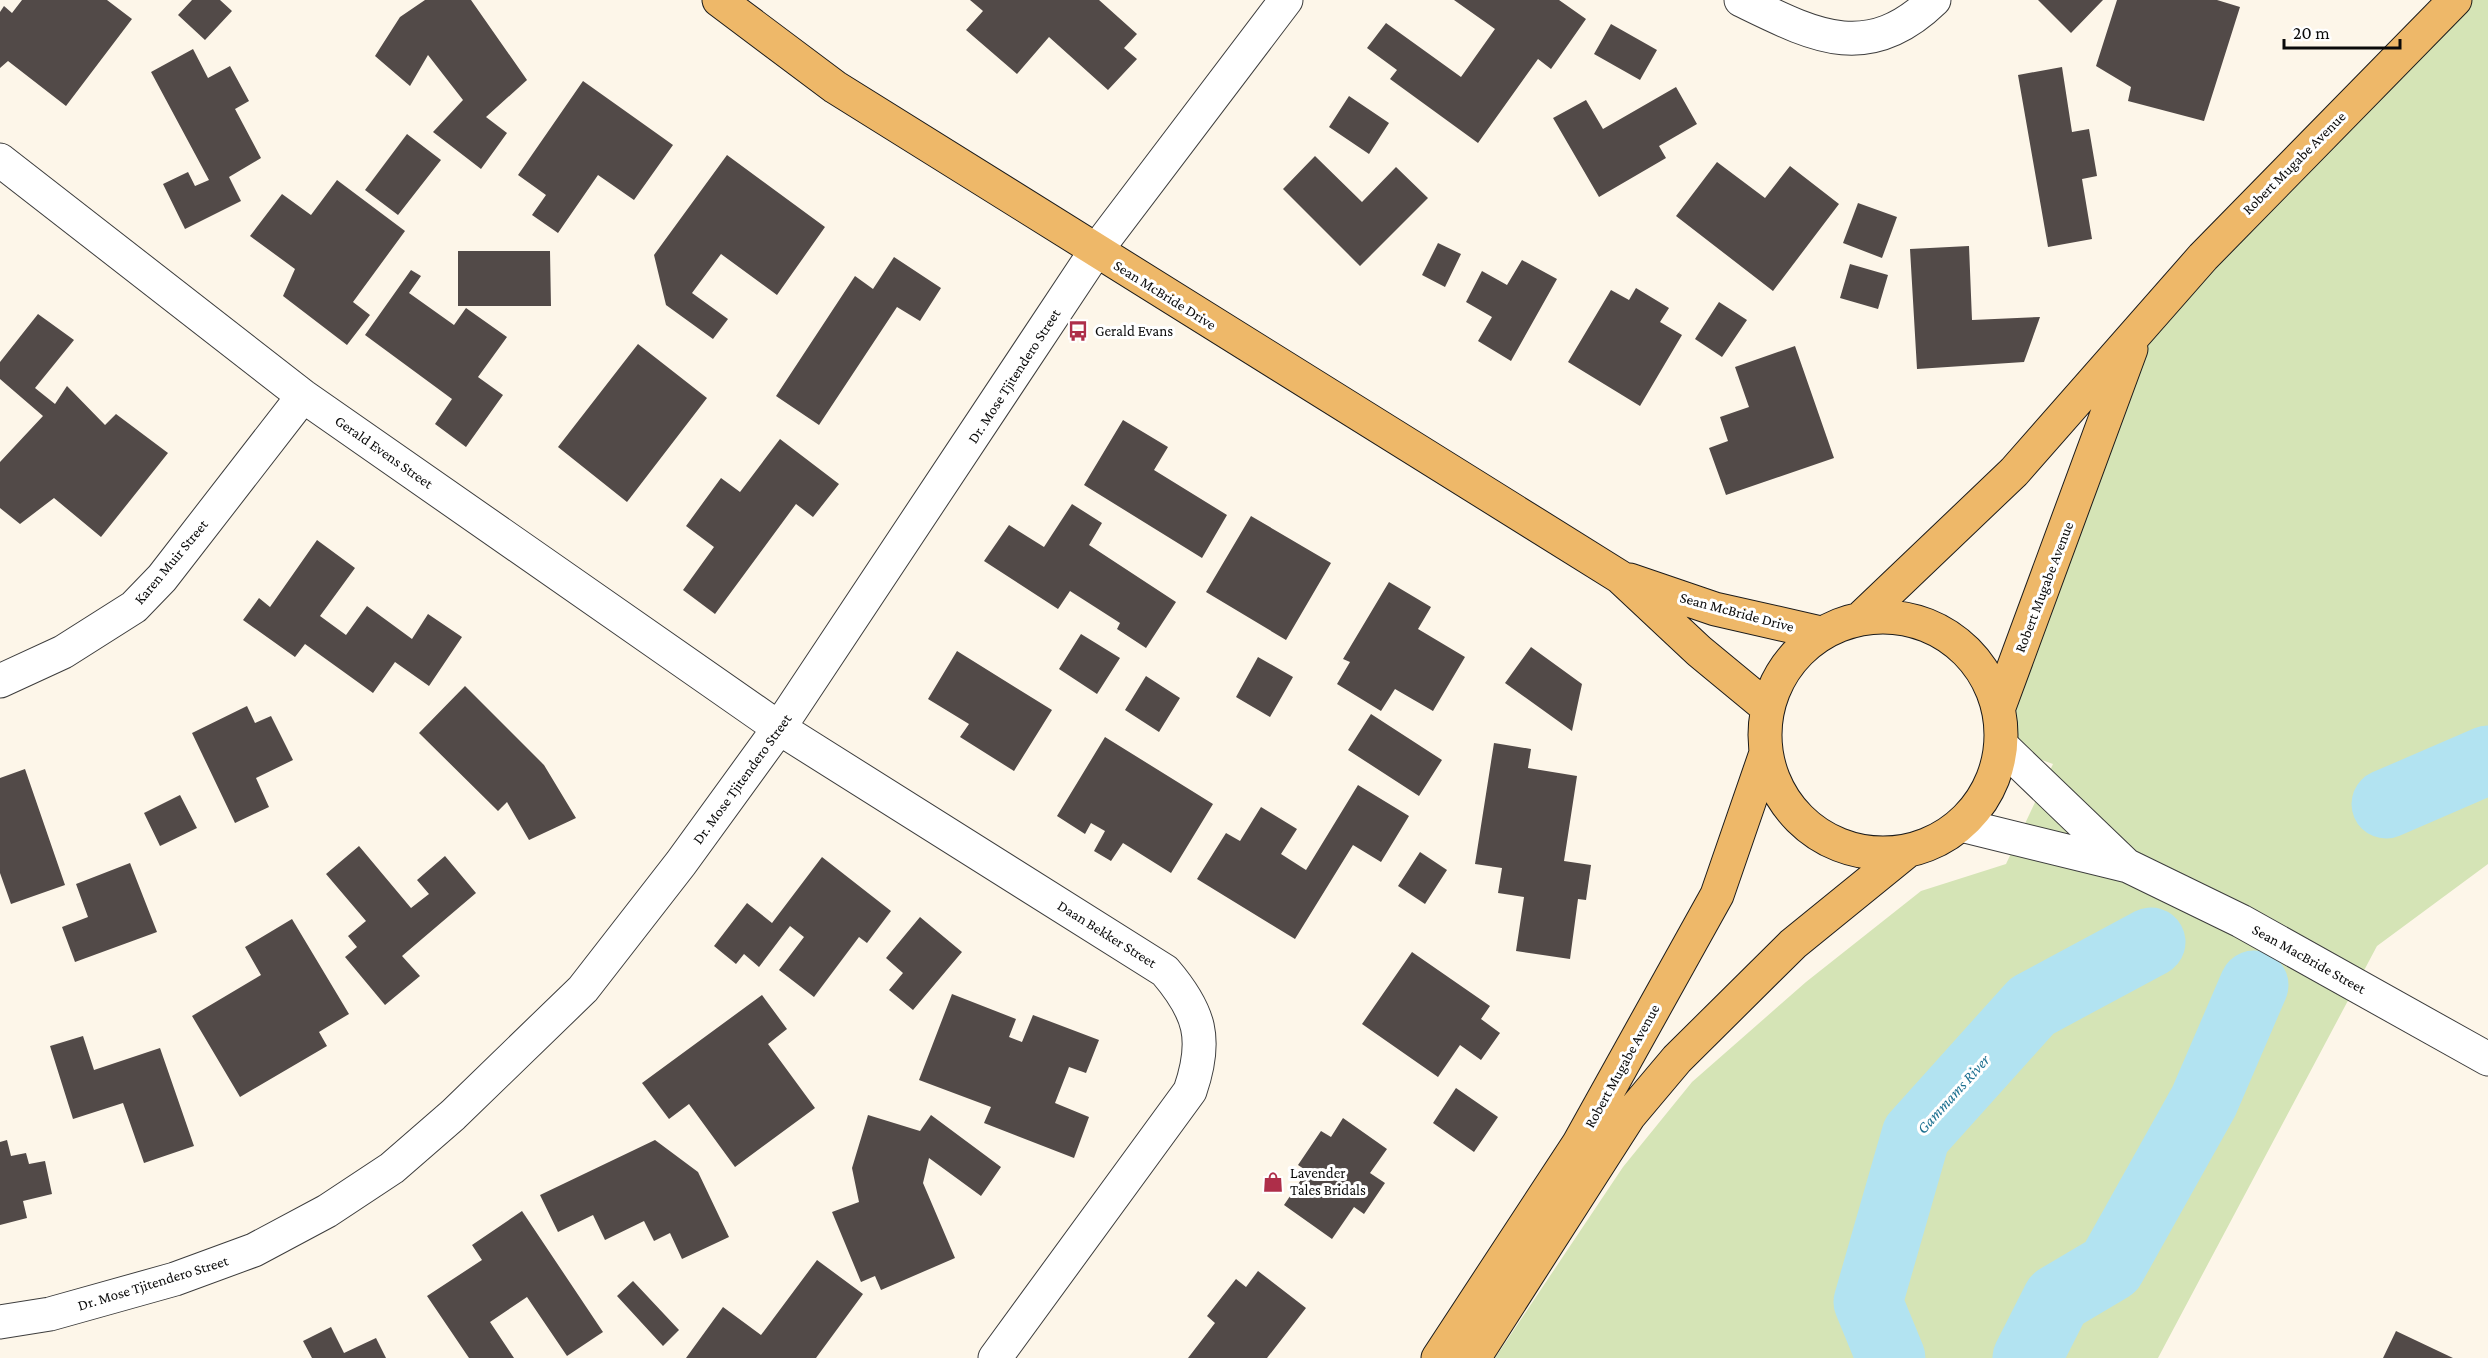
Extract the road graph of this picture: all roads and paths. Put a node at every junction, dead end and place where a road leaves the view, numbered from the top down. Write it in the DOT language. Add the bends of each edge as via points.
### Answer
graph roads {
  1 [pos="719,0"];
  2 [pos="1286,0"];
  3 [pos="1741,0"];
  4 [pos="1934,0"];
  5 [pos="2455,0"];
  6 [pos="0,160"];
  7 [pos="1095,252"];
  8 [pos="2138,331"];
  9 [pos="303,396"];
  10 [pos="1620,576"];
  11 [pos="1862,617"];
  12 [pos="1821,633"];
  13 [pos="0,681"];
  14 [pos="1999,707"];
  15 [pos="1768,708"];
  16 [pos="779,728"];
  17 [pos="2002,746"];
  18 [pos="1766,753"];
  19 [pos="1961,825"];
  20 [pos="1905,853"];
  21 [pos="2127,866"];
  22 [pos="2488,1059"];
  23 [pos="0,1322"];
  24 [pos="995,1358"];
  25 [pos="1438,1358"];
  26 [pos="1474,1358"];
  1 -- 7 [label="main road, Sean McBride Drive" via="835,87"];
  2 -- 7 [label="street, Dr. Mose Tjitendero Street"];
  3 -- 4 [label="street" via="1814,33 1850,39 1886,34"];
  5 -- 8 [label="main road, Robert Mugabe Avenue" via="2203,257"];
  6 -- 9 [label="street, Gerald Evens Street"];
  7 -- 10 [label="main road, Sean McBride Drive"];
  7 -- 16 [label="street, Dr. Mose Tjitendero Street"];
  8 -- 11 [label="main road, Robert Mugabe Avenue" via="2014,472"];
  8 -- 14 [label="main road, Robert Mugabe Avenue"];
  9 -- 13 [label="street, Karen Muir Street" via="162,578 134,607 63,652"];
  9 -- 16 [label="street, Gerald Evens Street"];
  10 -- 12 [label="main road, Sean McBride Drive" via="1715,609"];
  10 -- 15 [label="main road, Sean McBride Drive" via="1699,651"];
  11 -- 12 [label="main road"];
  11 -- 14 [label="main road" via="1906,618 1948,635 1980,666"];
  12 -- 15 [label="main road" via="1797,653 1778,679"];
  14 -- 17 [label="main road"];
  15 -- 18 [label="main road" via="1764,730"];
  16 -- 23 [label="street, Dr. Mose Tjitendero Street" via="583,989 453,1115 392,1168 327,1211 255,1250 175,1279 50,1314"];
  16 -- 24 [label="street, Daan Bekker Street" via="1165,971 1186,996 1200,1034 1200,1063 1190,1091"];
  17 -- 19 [label="main road" via="1995,776 1982,802"];
  17 -- 21 [label="street, Sean MacBride Street"];
  18 -- 20 [label="main road" via="1778,788 1800,819 1831,842 1867,853"];
  18 -- 25 [label="main road, Robert Mugabe Avenue" via="1717,895 1580,1143"];
  19 -- 20 [label="main road" via="1944,838"];
  19 -- 21 [label="street, Sean MacBride Street"];
  20 -- 26 [label="main road, Robert Mugabe Avenue" via="1793,944 1677,1059 1636,1108"];
  21 -- 22 [label="street, Sean MacBride Street" via="2241,921"];
}
